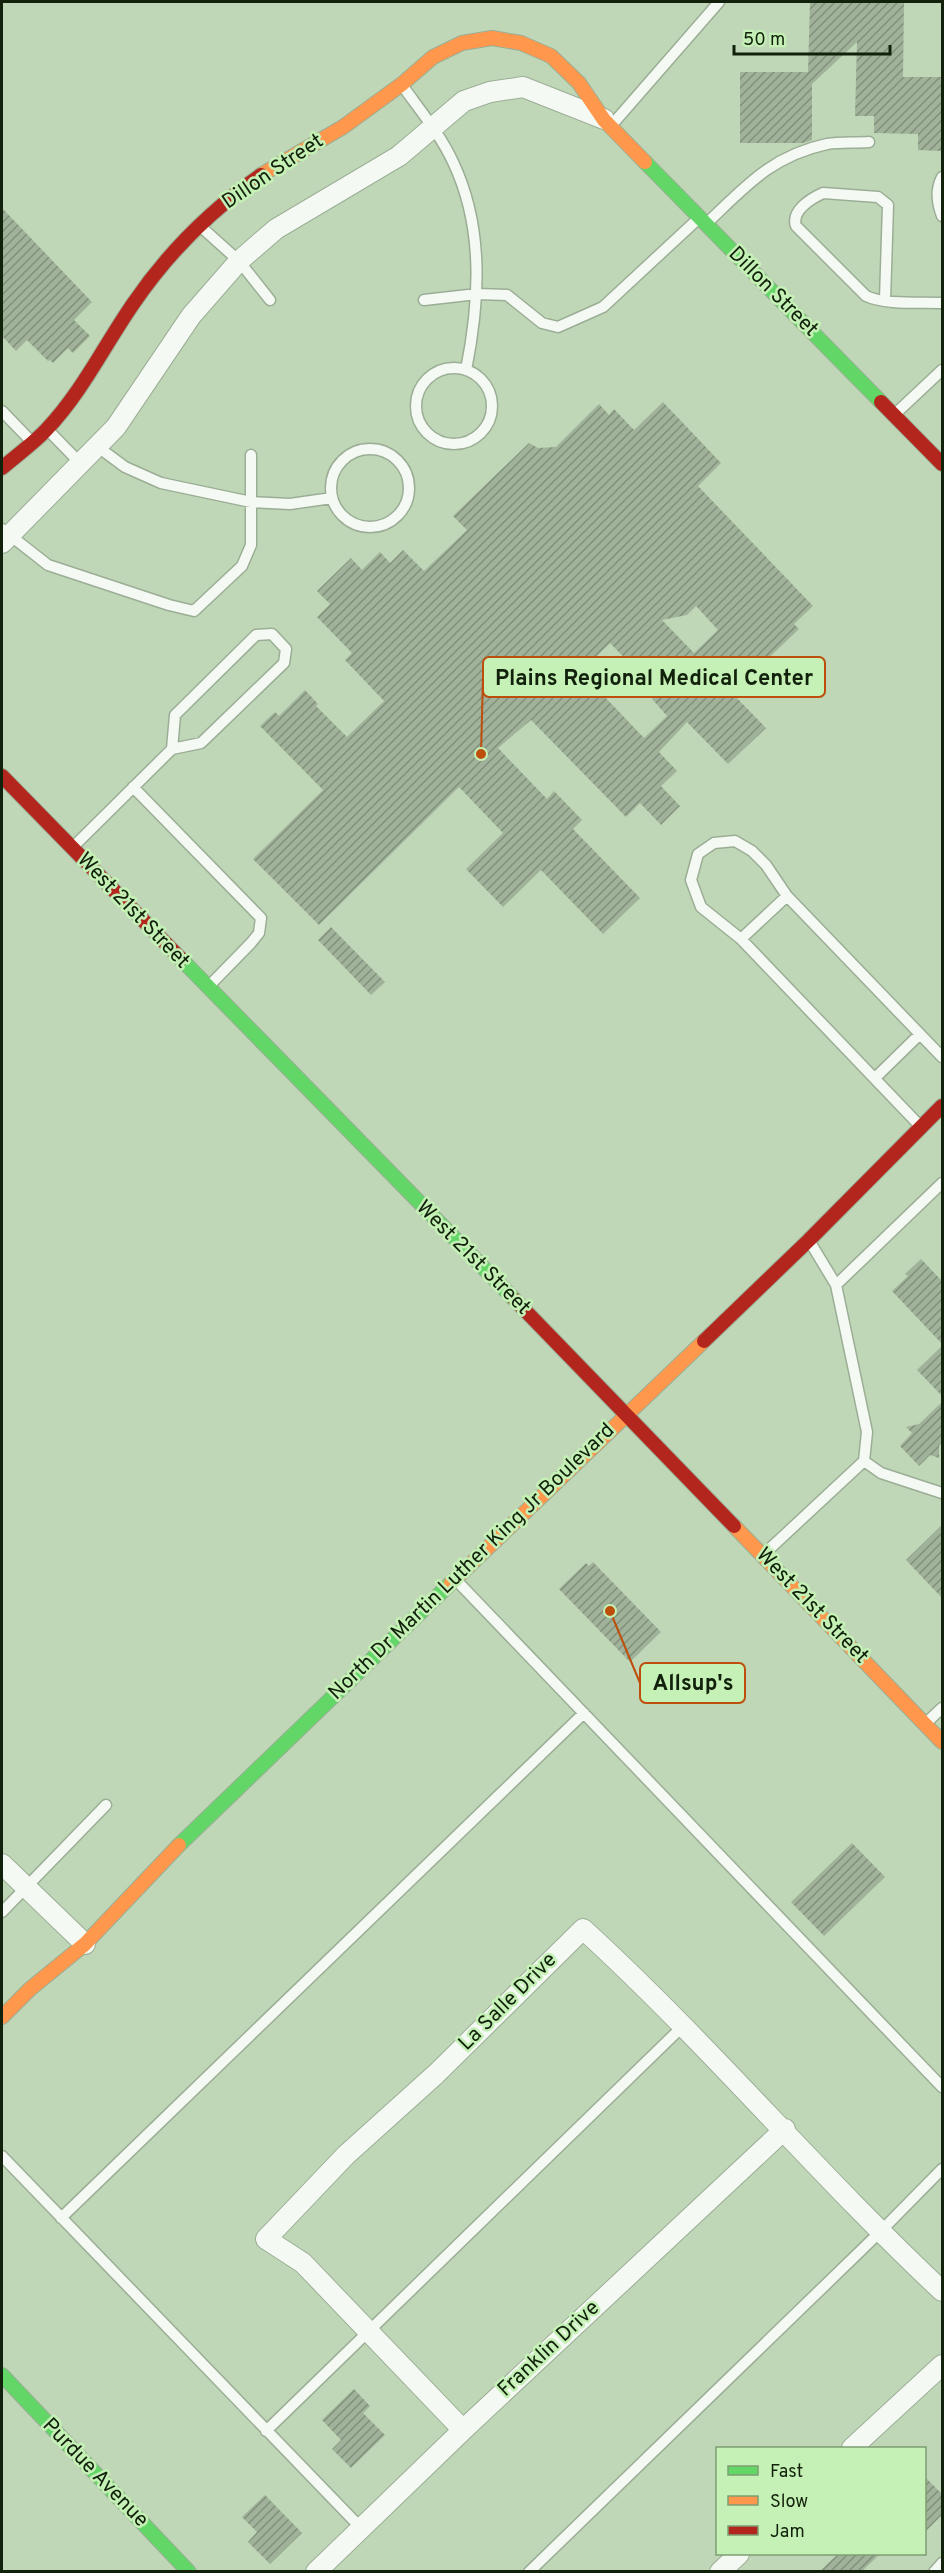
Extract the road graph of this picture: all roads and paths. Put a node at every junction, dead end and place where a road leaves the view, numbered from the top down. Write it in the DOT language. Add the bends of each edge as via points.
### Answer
graph roads {
  1 [pos="719,2"];
  2 [pos="402,84"];
  3 [pos="607,123"];
  4 [pos="432,128"];
  5 [pos="868,142"];
  6 [pos="942,177"];
  7 [pos="942,216"];
  8 [pos="703,221"];
  9 [pos="200,225"];
  10 [pos="239,261"];
  11 [pos="477,294"];
  12 [pos="270,300"];
  13 [pos="424,300"];
  14 [pos="885,300"];
  15 [pos="942,303"];
  16 [pos="465,370"];
  17 [pos="942,370"];
  18 [pos="2,411"];
  19 [pos="894,415"];
  20 [pos="47,429"];
  21 [pos="31,441"];
  22 [pos="98,447"];
  23 [pos="251,455"];
  24 [pos="81,464"];
  25 [pos="942,464"];
  26 [pos="2,468"];
  27 [pos="332,498"];
  28 [pos="252,502"];
  29 [pos="4,536"];
  30 [pos="172,749"];
  31 [pos="2,776"];
  32 [pos="133,787"];
  33 [pos="72,848"];
  34 [pos="787,896"];
  35 [pos="741,939"];
  36 [pos="208,987"];
  37 [pos="920,1034"];
  38 [pos="942,1056"];
  39 [pos="875,1078"];
  40 [pos="942,1106"];
  41 [pos="921,1127"];
  42 [pos="942,1183"];
  43 [pos="808,1240"];
  44 [pos="836,1285"];
  45 [pos="627,1414"];
  46 [pos="864,1461"];
  47 [pos="942,1493"];
  48 [pos="763,1556"];
  49 [pos="455,1578"];
  50 [pos="942,1708"];
  51 [pos="584,1713"];
  52 [pos="925,1724"];
  53 [pos="942,1742"];
  54 [pos="106,1805"];
  55 [pos="2,1864"];
  56 [pos="26,1888"];
  57 [pos="2,1912"];
  58 [pos="85,1944"];
  59 [pos="2,2017"];
  60 [pos="683,2026"];
  61 [pos="942,2087"];
  62 [pos="784,2129"];
  63 [pos="2,2156"];
  64 [pos="942,2169"];
  65 [pos="61,2218"];
  66 [pos="880,2232"];
  67 [pos="942,2291"];
  68 [pos="369,2332"];
  69 [pos="942,2365"];
  70 [pos="2,2375"];
  71 [pos="463,2430"];
  72 [pos="266,2431"];
  73 [pos="853,2447"];
  74 [pos="361,2528"];
  75 [pos="737,2555"];
  76 [pos="942,2563"];
  77 [pos="189,2571"];
  78 [pos="316,2571"];
  79 [pos="529,2571"];
  80 [pos="720,2571"];
  81 [pos="934,2571"];
  1 -- 3 [label="lane"];
  2 -- 3 [label="street, Dillon Street" via="433,57 462,44 492,38 521,43 550,56 579,83"];
  2 -- 4 [label="lane"];
  2 -- 9 [label="street, Dillon Street" via="343,127 235,193"];
  3 -- 4 [label="street, Dillon Street" via="523,87 464,101"];
  3 -- 8 [label="street, Dillon Street"];
  4 -- 10 [label="street, Dillon Street" via="399,156 276,230"];
  4 -- 11 [label="lane" via="453,161 465,195 475,234"];
  5 -- 8 [label="lane" via="828,144 781,159"];
  6 -- 7 [label="lane" via="937,203"];
  8 -- 11 [label="lane" via="603,307 558,327 542,323 507,295"];
  8 -- 19 [label="street, Dillon Street"];
  9 -- 10 [label="lane"];
  9 -- 20 [label="street, Dillon Street" via="151,279 92,372"];
  10 -- 12 [label="lane"];
  10 -- 22 [label="street, Dillon Street" via="191,316 116,427"];
  11 -- 13 [label="lane"];
  11 -- 16 [label="lane"];
  14 -- 14 [label="lane" via="866,296 796,226 796,213 816,196 823,193 885,200"];
  14 -- 15 [label="lane"];
  16 -- 16 [label="lane" via="436,372 418,394 420,423 442,442 471,440 490,418 492,403 488,389 479,377"];
  17 -- 19 [label="lane"];
  18 -- 21 [label="lane"];
  19 -- 25 [label="street, Dillon Street"];
  20 -- 21 [label="street, Dillon Street"];
  20 -- 24 [label="lane"];
  21 -- 26 [label="street, Dillon Street"];
  22 -- 24 [label="street, Dillon Street"];
  22 -- 28 [label="lane" via="125,467 161,483"];
  23 -- 28 [label="lane"];
  24 -- 29 [label="street, Dillon Street"];
  27 -- 27 [label="lane" via="334,472 341,461 364,449 390,454 407,474 408,500 402,512 382,526 369,528 351,523 337,510"];
  27 -- 28 [label="lane" via="290,504"];
  28 -- 29 [label="lane" via="251,545 242,566 194,611 48,565"];
  30 -- 30 [label="lane" via="201,744 284,663 286,650 272,634 256,635 175,715"];
  30 -- 32 [label="lane"];
  31 -- 33 [label="street, West 21st Street"];
  32 -- 33 [label="lane"];
  32 -- 36 [label="lane" via="261,918 260,933"];
  33 -- 36 [label="street, West 21st Street"];
  34 -- 35 [label="lane"];
  34 -- 35 [label="lane" via="766,865 735,841 714,843 698,854 691,880 701,907"];
  34 -- 37 [label="lane"];
  35 -- 39 [label="lane"];
  36 -- 45 [label="street, West 21st Street"];
  37 -- 38 [label="lane"];
  37 -- 39 [label="lane"];
  39 -- 41 [label="lane"];
  40 -- 41 [label="street, North Dr Martin Luther King Jr Boulevard"];
  41 -- 43 [label="street, North Dr Martin Luther King Jr Boulevard"];
  42 -- 44 [label="lane"];
  43 -- 44 [label="lane"];
  43 -- 45 [label="street, North Dr Martin Luther King Jr Boulevard"];
  44 -- 46 [label="lane" via="867,1432"];
  45 -- 48 [label="street, West 21st Street"];
  45 -- 49 [label="street, North Dr Martin Luther King Jr Boulevard"];
  46 -- 47 [label="lane" via="881,1473"];
  46 -- 48 [label="lane"];
  48 -- 52 [label="street, West 21st Street"];
  49 -- 51 [label="lane"];
  49 -- 58 [label="street, North Dr Martin Luther King Jr Boulevard" via="193,1831"];
  50 -- 52 [label="lane"];
  51 -- 61 [label="lane"];
  51 -- 65 [label="lane"];
  52 -- 53 [label="street, West 21st Street"];
  54 -- 56 [label="lane"];
  55 -- 56 [label="street"];
  56 -- 57 [label="lane"];
  56 -- 58 [label="street"];
  58 -- 59 [label="street, North Dr Martin Luther King Jr Boulevard"];
  60 -- 62 [label="street, La Salle Drive"];
  60 -- 68 [label="lane"];
  60 -- 68 [label="street, La Salle Drive" via="583,1929 436,2074 346,2156 266,2239 303,2263"];
  62 -- 66 [label="street, La Salle Drive"];
  62 -- 71 [label="street, Franklin Drive"];
  63 -- 65 [label="lane"];
  64 -- 66 [label="lane"];
  65 -- 72 [label="lane"];
  66 -- 67 [label="street, La Salle Drive"];
  66 -- 79 [label="lane"];
  68 -- 71 [label="street, La Salle Drive"];
  68 -- 72 [label="lane"];
  69 -- 73 [label="street"];
  70 -- 77 [label="street, Purdue Avenue"];
  71 -- 74 [label="street, Franklin Drive"];
  72 -- 74 [label="lane"];
  74 -- 78 [label="street, Franklin Drive"];
  75 -- 80 [label="street"];
  76 -- 81 [label="lane"];
}
